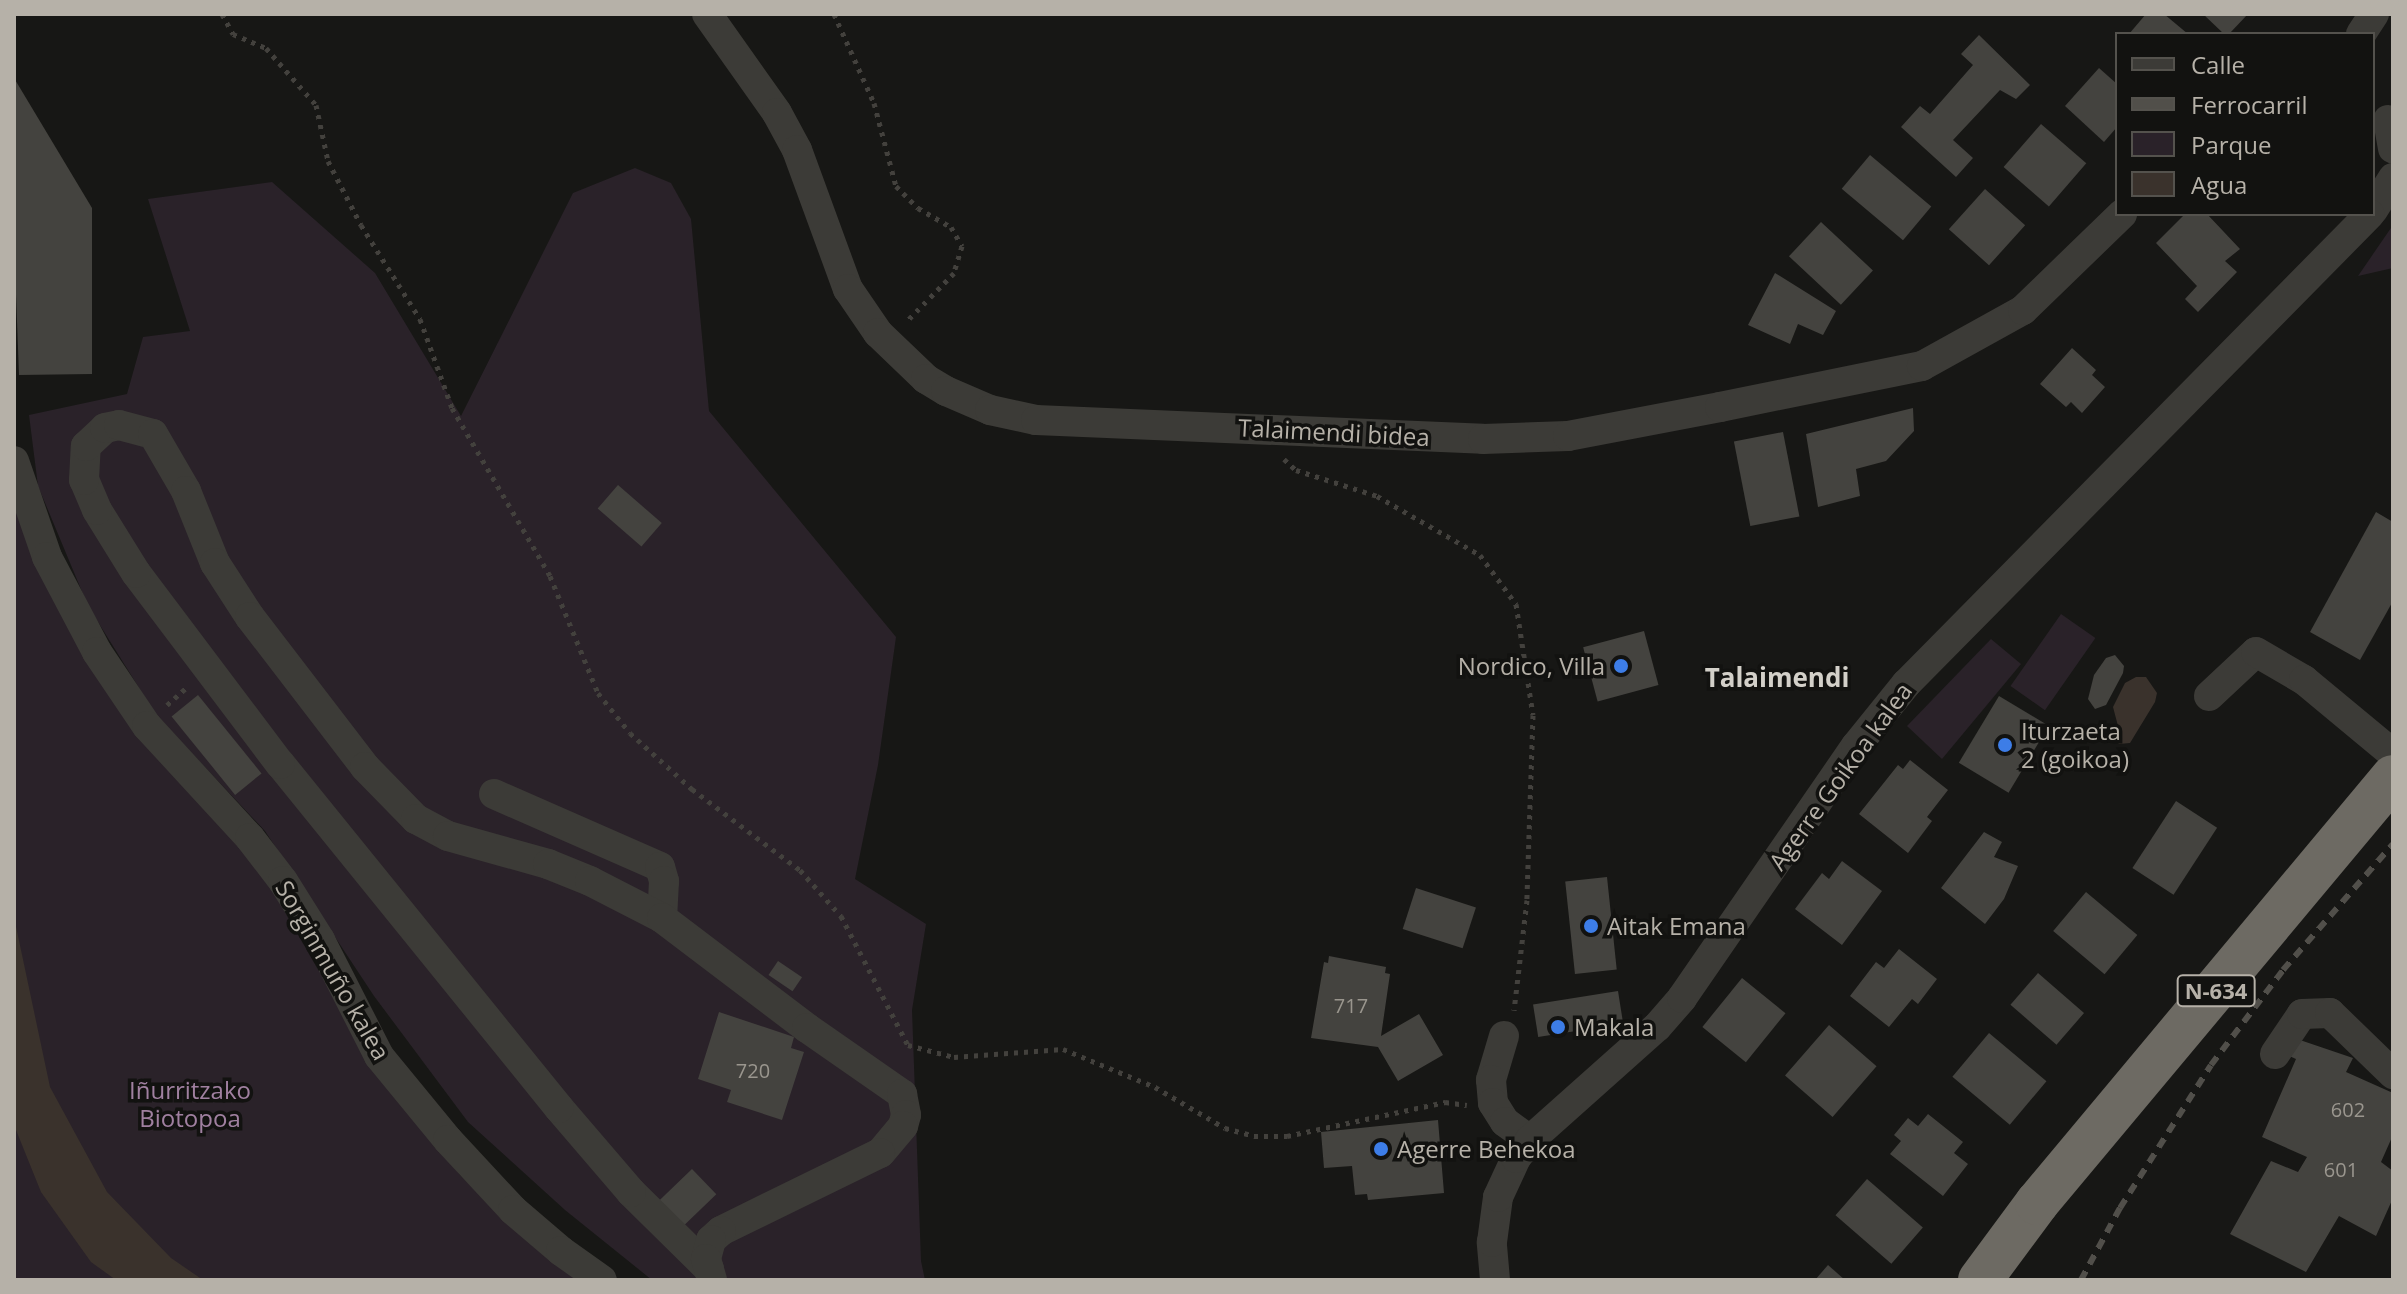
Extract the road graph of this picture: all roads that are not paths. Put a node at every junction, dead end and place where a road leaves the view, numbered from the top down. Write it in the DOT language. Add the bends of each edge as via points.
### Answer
graph roads {
  1 [pos="707,14"];
  2 [pos="2393,178"];
  3 [pos="2375,206"];
  4 [pos="2120,216"];
  5 [pos="2367,216"];
  6 [pos="14,461"];
  7 [pos="2209,696"];
  8 [pos="2393,754"];
  9 [pos="2393,777"];
  10 [pos="494,794"];
  11 [pos="662,918"];
  12 [pos="1504,1036"];
  13 [pos="2275,1054"];
  14 [pos="2393,1074"];
  15 [pos="1530,1140"];
  16 [pos="2037,1203"];
  17 [pos="710,1274"];
  18 [pos="602,1280"];
  19 [pos="1495,1280"];
  20 [pos="1962,1280"];
  21 [pos="1980,1280"];
  1 -- 4 [label="street, Talaimendi bidea" via="777,113 812,189 848,289 886,343 968,403 1036,420 1483,439 1568,436 1922,366 2023,310"];
  2 -- 3 [label="street, Agerre Goikoa kalea"];
  5 -- 15 [label="street, Agerre Goikoa kalea" via="1906,684 1856,746 1682,998 1657,1027"];
  6 -- 18 [label="street, Sorginmuño kalea" via="47,557 78,620 147,726 283,881 320,940 372,1045 428,1116 524,1220"];
  7 -- 8 [label="street" via="2256,652 2304,680"];
  9 -- 16 [label="highway, N-634"];
  10 -- 11 [label="street" via="660,867"];
  11 -- 17 [label="street" via="902,1094 906,1115 880,1153 721,1231 708,1248"];
  11 -- 17 [label="street" via="548,864 448,836 416,819 365,767 250,617 215,563 186,491 153,434 119,425 105,428 86,446 84,480 97,510 136,573 208,669 559,1108"];
  12 -- 15 [label="street" via="1491,1080 1493,1103 1505,1122"];
  13 -- 14 [label="street" via="2302,1014 2330,1013"];
  15 -- 19 [label="street, Agerre Goikoa kalea" via="1498,1197 1492,1242"];
  16 -- 20 [label="highway, N-634"];
  16 -- 21 [label="highway, N-634"];
}
